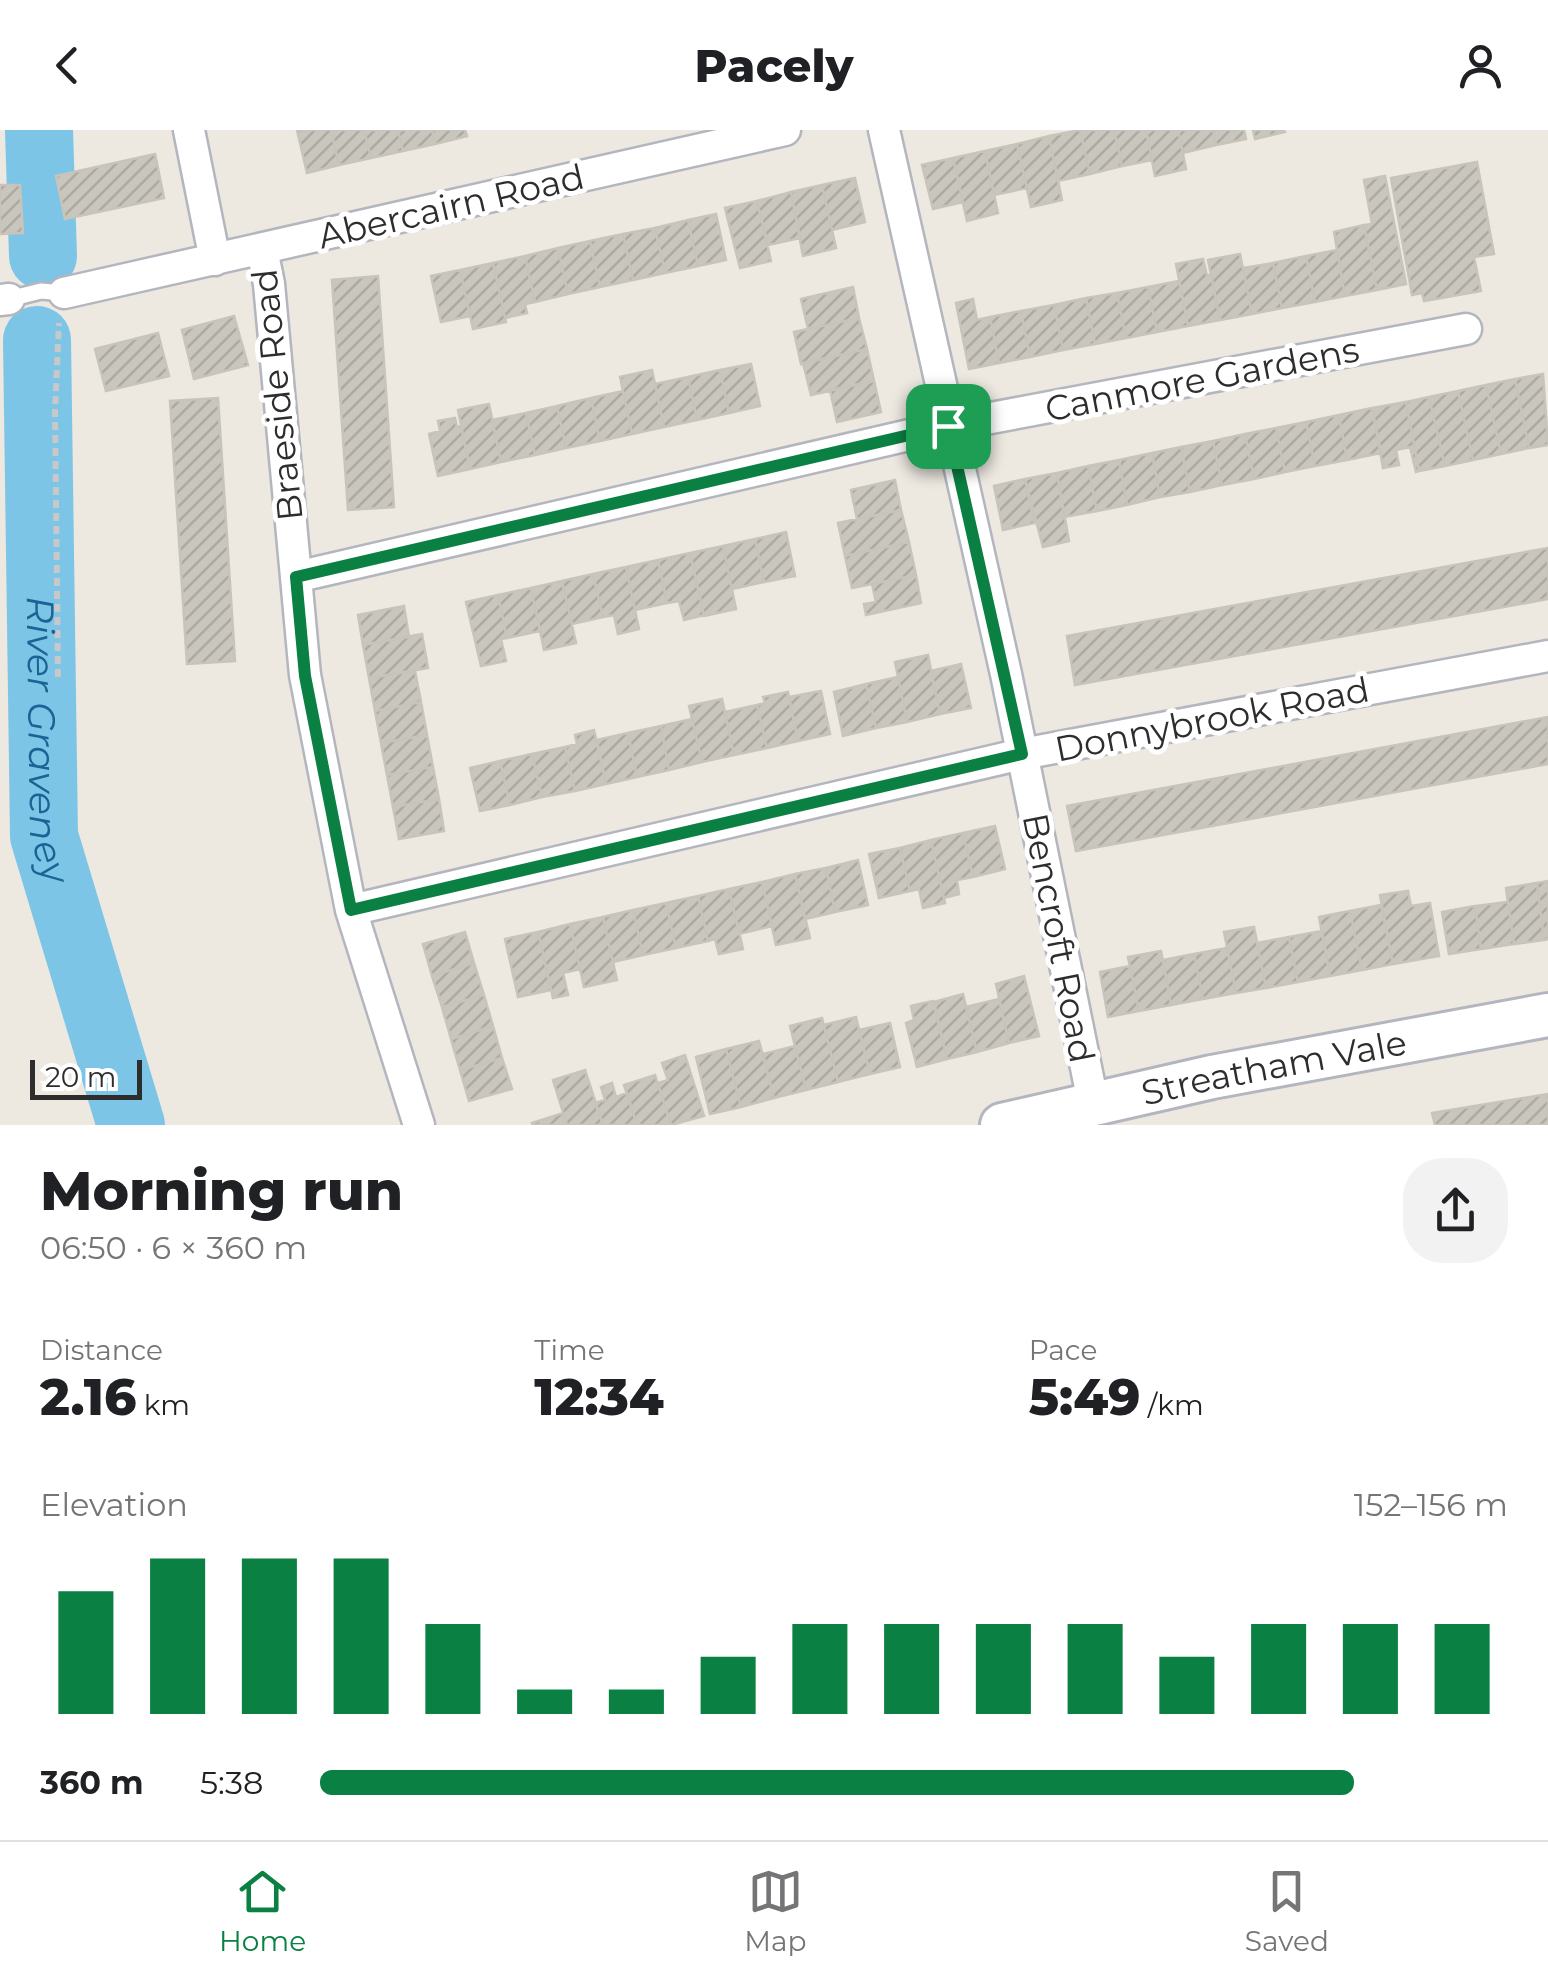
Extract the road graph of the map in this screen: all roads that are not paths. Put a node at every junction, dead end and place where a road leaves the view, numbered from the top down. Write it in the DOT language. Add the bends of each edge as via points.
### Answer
graph roads {
  1 [pos="189,130"];
  2 [pos="784,130"];
  3 [pos="884,130"];
  4 [pos="262,249"];
  5 [pos="214,260"];
  6 [pos="64,293"];
  7 [pos="5,299"];
  8 [pos="1466,329"];
  9 [pos="948,426"];
  10 [pos="296,577"];
  11 [pos="1548,656"];
  12 [pos="1022,754"];
  13 [pos="351,910"];
  14 [pos="1548,1015"];
  15 [pos="1074,1112"];
  16 [pos="419,1125"];
  17 [pos="1002,1125"];
  1 -- 5 [label="street"];
  2 -- 4 [label="street, Abercairn Road"];
  3 -- 9 [label="street, Bencroft Road"];
  4 -- 5 [label="street, Abercairn Road"];
  4 -- 10 [label="street, Braeside Road"];
  5 -- 6 [label="street, Abercairn Road"];
  6 -- 7 [label="lane, Abercairn Road"];
  8 -- 9 [label="street, Canmore Gardens"];
  9 -- 10 [label="street, Canmore Gardens"];
  9 -- 12 [label="street, Bencroft Road"];
  10 -- 13 [label="street, Braeside Road" via="305,676"];
  11 -- 12 [label="street, Donnybrook Road"];
  12 -- 13 [label="street, Donnybrook Road"];
  12 -- 15 [label="street, Bencroft Road"];
  13 -- 16 [label="street, Braeside Road"];
  14 -- 15 [label="main road, Streatham Vale"];
  15 -- 17 [label="main road, Streatham Vale"];
}
